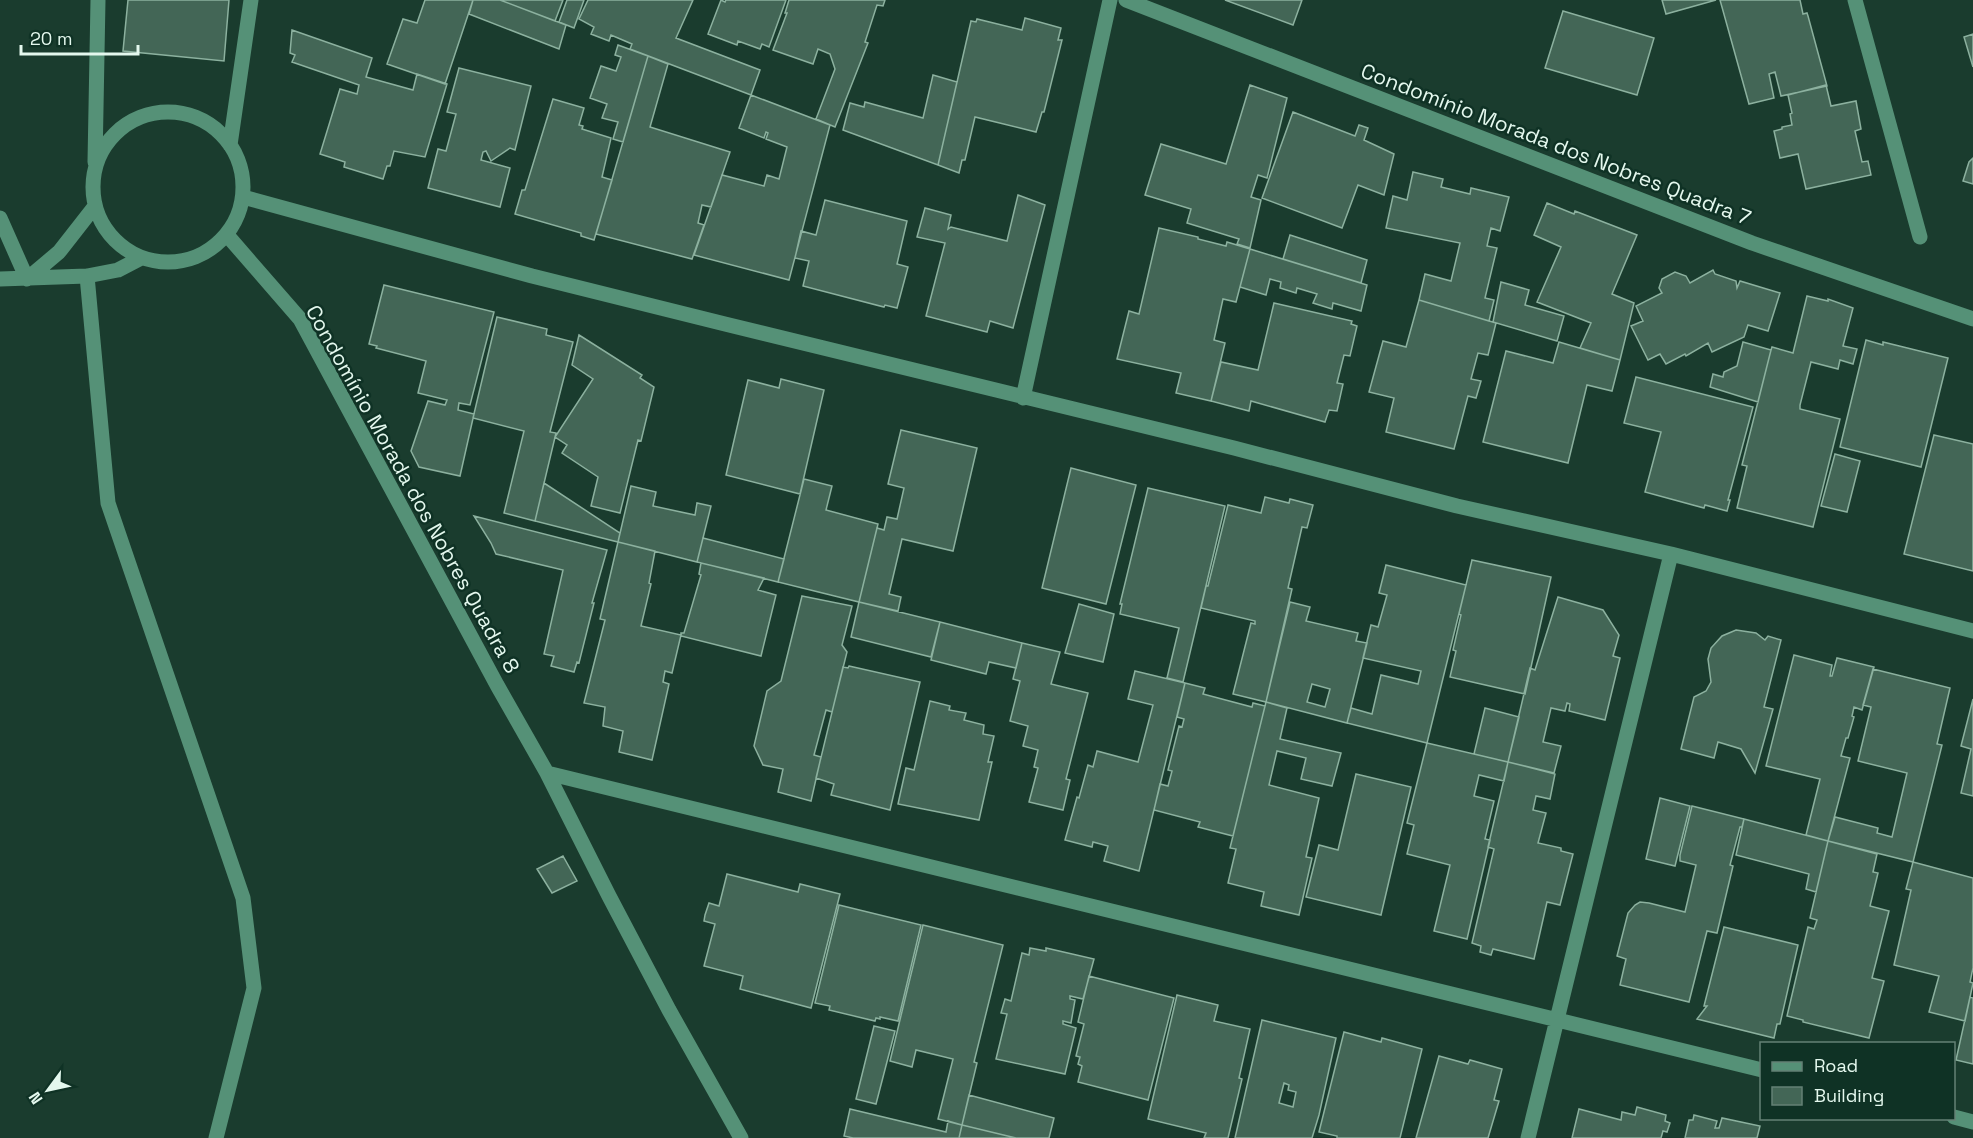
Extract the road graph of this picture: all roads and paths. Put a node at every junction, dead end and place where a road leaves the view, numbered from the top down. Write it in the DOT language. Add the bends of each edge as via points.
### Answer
graph roads {
  1 [pos="98,0"];
  2 [pos="251,0"];
  3 [pos="1110,0"];
  4 [pos="1126,0"];
  5 [pos="1855,0"];
  6 [pos="231,145"];
  7 [pos="95,165"];
  8 [pos="243,196"];
  9 [pos="95,206"];
  10 [pos="0,218"];
  11 [pos="227,235"];
  12 [pos="1920,237"];
  13 [pos="141,258"];
  14 [pos="87,276"];
  15 [pos="0,279"];
  16 [pos="27,279"];
  17 [pos="1973,319"];
  18 [pos="1023,398"];
  19 [pos="1671,554"];
  20 [pos="1973,632"];
  21 [pos="547,773"];
  22 [pos="1557,1020"];
  23 [pos="1760,1071"];
  24 [pos="1955,1118"];
  25 [pos="1973,1122"];
  26 [pos="216,1138"];
  27 [pos="741,1138"];
  28 [pos="1528,1138"];
  1 -- 7 [label="street"];
  2 -- 6 [label="street"];
  3 -- 18 [label="street"];
  4 -- 17 [label="street, Condomínio Morada dos Nobres Quadra 7" via="1752,243"];
  5 -- 12 [label="street"];
  6 -- 7 [label="street" via="215,128 194,116 171,111 147,113 126,123 109,139"];
  6 -- 8 [label="street" via="241,167"];
  7 -- 9 [label="street"];
  8 -- 11 [label="street"];
  8 -- 18 [label="street" via="532,276"];
  9 -- 13 [label="street" via="105,228 120,246"];
  9 -- 16 [label="street" via="58,252"];
  10 -- 16 [label="street"];
  11 -- 13 [label="street" via="210,250 188,260 164,262"];
  11 -- 21 [label="street, Condomínio Morada dos Nobres Quadra 8" via="300,319"];
  13 -- 14 [label="street" via="118,270"];
  14 -- 16 [label="street"];
  14 -- 26 [label="street" via="108,503 243,898 254,988"];
  15 -- 16 [label="street"];
  18 -- 19 [label="street" via="1457,506"];
  19 -- 20 [label="street"];
  19 -- 22 [label="street"];
  21 -- 22 [label="street"];
  21 -- 27 [label="street, Condomínio Morada dos Nobres Quadra 8" via="669,1010"];
  22 -- 23 [label="street"];
  22 -- 28 [label="street"];
  24 -- 25 [label="street"];
}
